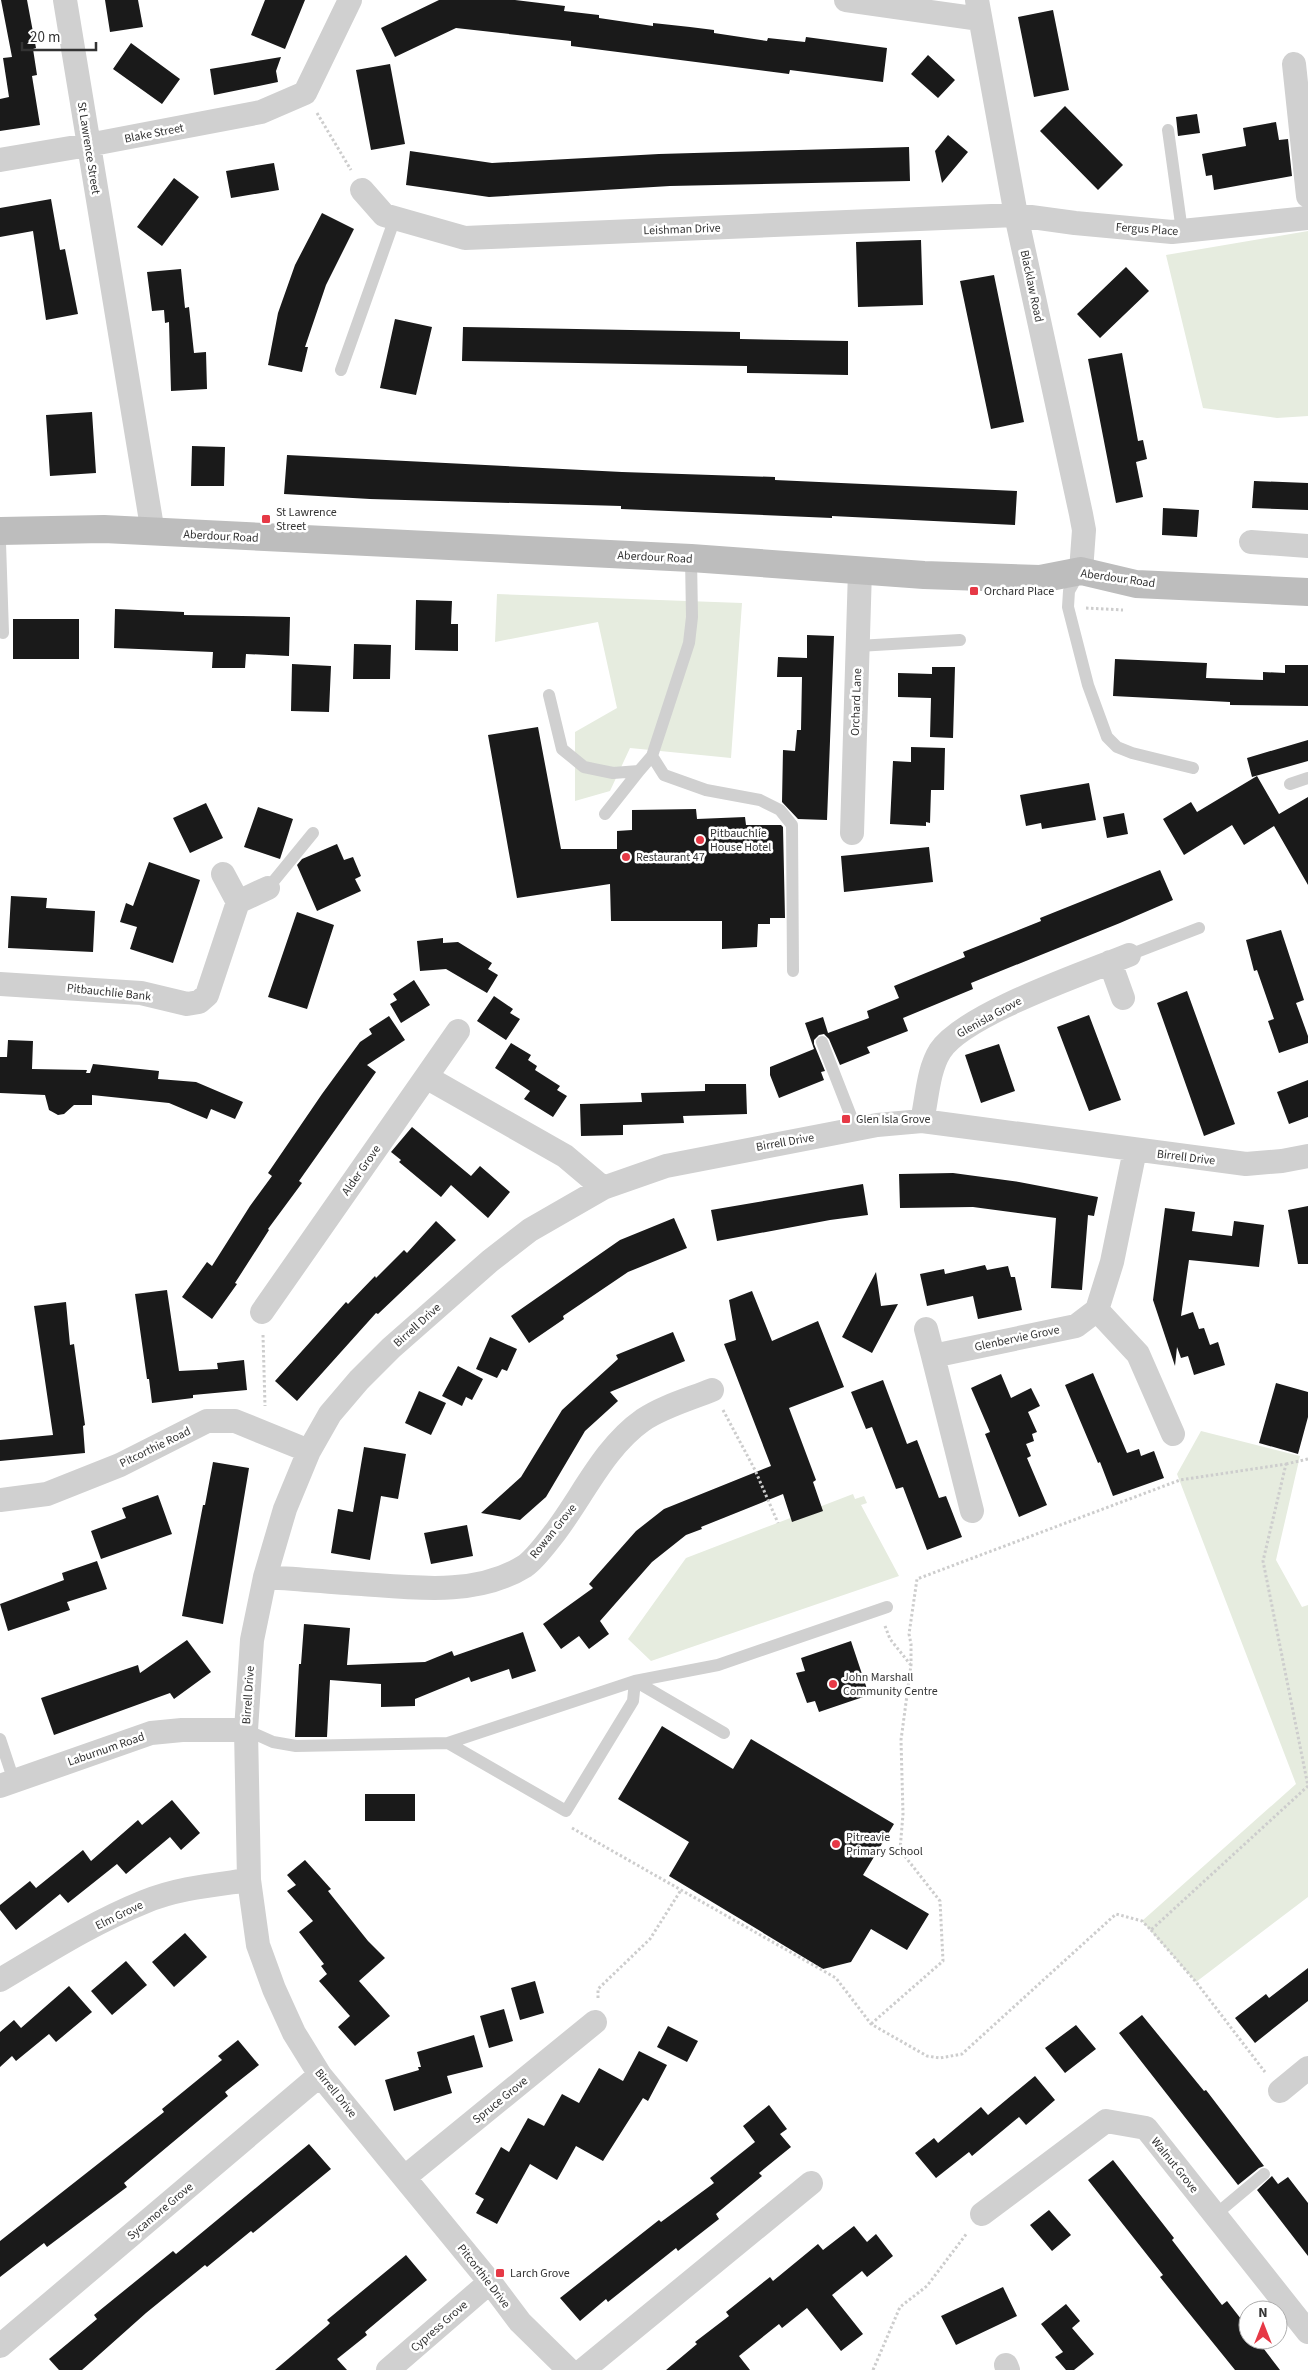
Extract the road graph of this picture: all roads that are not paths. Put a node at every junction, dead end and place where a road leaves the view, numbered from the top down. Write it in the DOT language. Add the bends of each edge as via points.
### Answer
graph roads {
  1 [pos="65,0"];
  2 [pos="350,0"];
  3 [pos="846,0"];
  4 [pos="978,10"];
  5 [pos="1294,64"];
  6 [pos="1168,130"];
  7 [pos="88,146"];
  8 [pos="0,160"];
  9 [pos="362,190"];
  10 [pos="1308,196"];
  11 [pos="1016,215"];
  12 [pos="395,218"];
  13 [pos="1308,218"];
  14 [pos="1182,231"];
  15 [pos="341,370"];
  16 [pos="0,531"];
  17 [pos="153,533"];
  18 [pos="1251,542"];
  19 [pos="0,543"];
  20 [pos="1308,546"];
  21 [pos="692,558"];
  22 [pos="860,570"];
  23 [pos="1081,571"];
  24 [pos="1308,592"];
  25 [pos="4,633"];
  26 [pos="960,640"];
  27 [pos="858,646"];
  28 [pos="549,695"];
  29 [pos="652,756"];
  30 [pos="1193,768"];
  31 [pos="639,771"];
  32 [pos="1308,778"];
  33 [pos="1290,784"];
  34 [pos="605,814"];
  35 [pos="313,833"];
  36 [pos="852,833"];
  37 [pos="222,874"];
  38 [pos="268,888"];
  39 [pos="238,902"];
  40 [pos="1200,928"];
  41 [pos="1119,959"];
  42 [pos="793,971"];
  43 [pos="0,984"];
  44 [pos="1123,998"];
  45 [pos="458,1031"];
  46 [pos="822,1042"];
  47 [pos="426,1078"];
  48 [pos="922,1121"];
  49 [pos="856,1129"];
  50 [pos="1135,1150"];
  51 [pos="1308,1156"];
  52 [pos="603,1188"];
  53 [pos="1097,1310"];
  54 [pos="262,1312"];
  55 [pos="926,1329"];
  56 [pos="933,1356"];
  57 [pos="712,1390"];
  58 [pos="1172,1434"];
  59 [pos="309,1451"];
  60 [pos="0,1500"];
  61 [pos="972,1511"];
  62 [pos="264,1577"];
  63 [pos="883,1609"];
  64 [pos="635,1681"];
  65 [pos="246,1730"];
  66 [pos="724,1733"];
  67 [pos="0,1739"];
  68 [pos="448,1743"];
  69 [pos="7,1784"];
  70 [pos="249,1880"];
  71 [pos="0,1980"];
  72 [pos="595,2022"];
  73 [pos="1308,2068"];
  74 [pos="320,2075"];
  75 [pos="1280,2091"];
  76 [pos="1264,2174"];
  77 [pos="405,2177"];
  78 [pos="811,2183"];
  79 [pos="982,2214"];
  80 [pos="1215,2215"];
  81 [pos="490,2282"];
  82 [pos="1308,2332"];
  83 [pos="0,2346"];
  84 [pos="388,2370"];
  85 [pos="568,2370"];
  86 [pos="583,2370"];
  1 -- 7 [label="street, St Lawrence Street"];
  2 -- 7 [label="street, Blake Street" via="305,93 261,112"];
  3 -- 4 [label="street"];
  4 -- 11 [label="street, Blacklaw Road"];
  5 -- 10 [label="street"];
  6 -- 14 [label="lane"];
  7 -- 8 [label="street, Blake Street"];
  7 -- 17 [label="street, St Lawrence Street"];
  9 -- 12 [label="street, Leishman Drive" via="384,215"];
  11 -- 12 [label="street, Leishman Drive" via="465,238"];
  11 -- 14 [label="street, Fergus Place"];
  11 -- 23 [label="street, Blacklaw Road" via="1084,530"];
  12 -- 15 [label="lane"];
  13 -- 14 [label="street, Fergus Place"];
  16 -- 17 [label="main road, Aberdour Road" via="104,529"];
  17 -- 21 [label="main road, Aberdour Road"];
  18 -- 20 [label="street"];
  19 -- 25 [label="lane"];
  21 -- 22 [label="main road, Aberdour Road"];
  21 -- 29 [label="lane" via="692,617 688,644"];
  22 -- 23 [label="main road, Aberdour Road" via="1040,579"];
  22 -- 27 [label="street, Orchard Lane"];
  23 -- 24 [label="main road, Aberdour Road" via="1136,584"];
  23 -- 30 [label="lane" via="1069,591 1068,607 1088,686 1107,737 1117,747 1132,753"];
  26 -- 27 [label="lane"];
  27 -- 36 [label="street, Orchard Lane"];
  28 -- 31 [label="lane" via="562,749 584,767 612,773"];
  29 -- 31 [label="lane"];
  29 -- 42 [label="lane" via="664,775 706,790 760,800 780,810 792,825"];
  31 -- 34 [label="lane"];
  32 -- 33 [label="lane"];
  35 -- 38 [label="lane"];
  37 -- 39 [label="street"];
  38 -- 39 [label="street"];
  39 -- 43 [label="street, Pitbauchlie Bank" via="207,995 199,1002 187,1004 141,993 100,989"];
  40 -- 41 [label="lane"];
  41 -- 44 [label="street"];
  41 -- 48 [label="street, Glenisla Grove" via="1026,997 964,1028 950,1039 933,1068"];
  45 -- 47 [label="street, Alder Grove"];
  46 -- 49 [label="lane"];
  47 -- 52 [label="street" via="565,1156"];
  47 -- 54 [label="street, Alder Grove" via="305,1267"];
  48 -- 49 [label="street, Birrell Drive"];
  48 -- 50 [label="street, Birrell Drive"];
  49 -- 52 [label="street, Birrell Drive" via="666,1166"];
  50 -- 51 [label="street, Birrell Drive" via="1246,1164"];
  50 -- 53 [label="street" via="1112,1262"];
  52 -- 59 [label="street, Birrell Drive" via="530,1230 443,1301 359,1380 330,1414"];
  53 -- 56 [label="street, Glenbervie Grove" via="1076,1326"];
  53 -- 58 [label="street" via="1138,1354"];
  55 -- 56 [label="street"];
  56 -- 61 [label="street"];
  57 -- 62 [label="street, Rowan Grove" via="643,1420 602,1463 546,1544 526,1565 498,1578 461,1587 424,1588"];
  59 -- 60 [label="street, Pitcorthie Road" via="235,1421 206,1421 120,1464 48,1494"];
  59 -- 62 [label="street, Birrell Drive" via="285,1509"];
  62 -- 65 [label="street, Birrell Drive" via="252,1640"];
  63 -- 64 [label="lane" via="718,1665"];
  64 -- 66 [label="lane"];
  64 -- 68 [label="lane"];
  64 -- 68 [label="lane" via="633,1701 566,1811"];
  65 -- 68 [label="lane" via="273,1742 296,1746"];
  65 -- 69 [label="street, Laburnum Road" via="151,1733"];
  65 -- 70 [label="street, Birrell Drive"];
  67 -- 69 [label="lane"];
  70 -- 71 [label="street, Elm Grove" via="186,1890 145,1901 74,1936"];
  70 -- 74 [label="street, Birrell Drive" via="258,1946 294,2033"];
  72 -- 77 [label="street, Spruce Grove"];
  73 -- 75 [label="street"];
  74 -- 77 [label="street, Birrell Drive"];
  74 -- 83 [label="street, Sycamore Grove"];
  76 -- 80 [label="lane"];
  77 -- 81 [label="street, Pitcorthie Drive"];
  78 -- 86 [label="street"];
  79 -- 80 [label="street, Walnut Grove" via="1106,2121 1146,2128"];
  80 -- 82 [label="street, Walnut Grove"];
  81 -- 84 [label="street, Cypress Grove"];
  81 -- 85 [label="street, Pitcorthie Drive" via="520,2322"];
}
